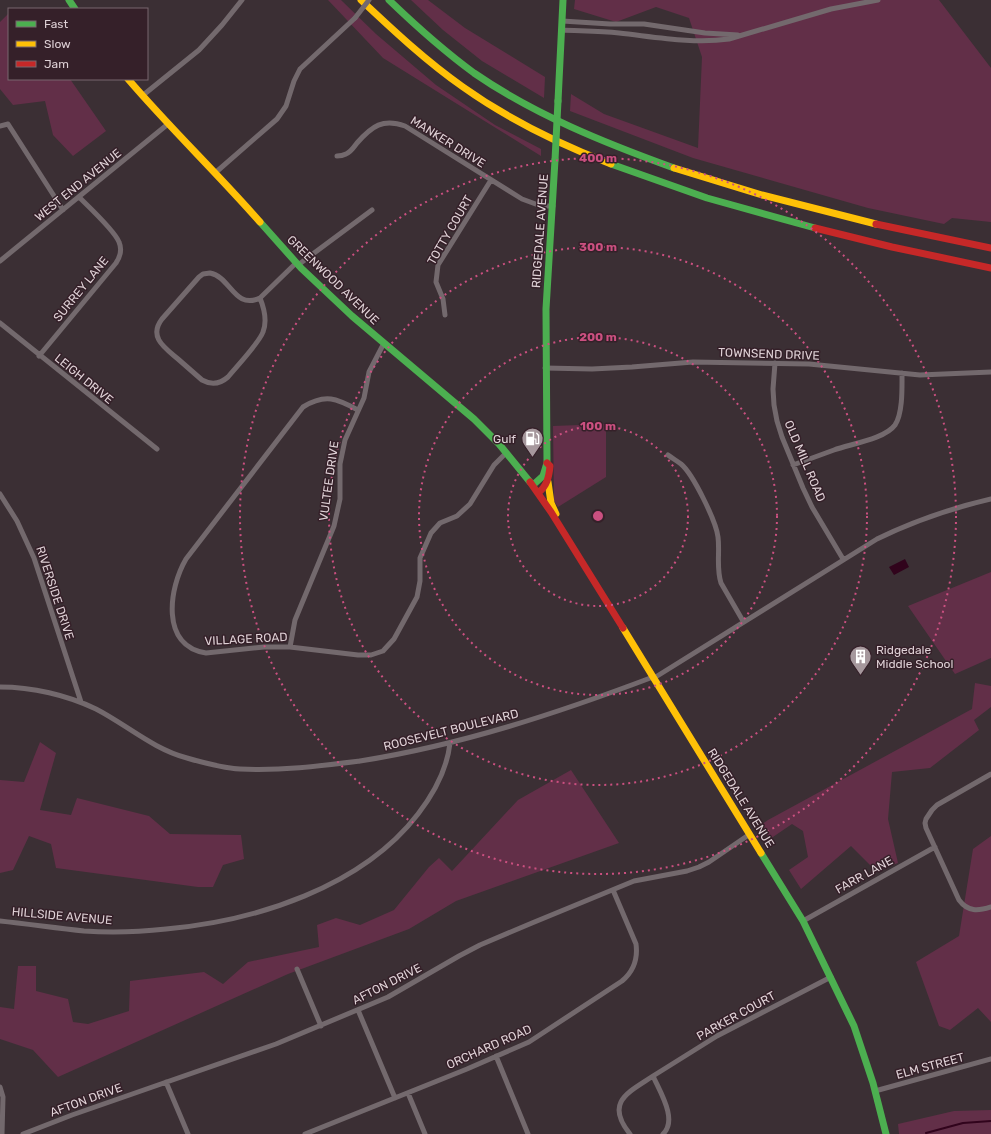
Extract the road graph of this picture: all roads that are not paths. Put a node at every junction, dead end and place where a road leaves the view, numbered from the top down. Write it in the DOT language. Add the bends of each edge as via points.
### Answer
graph roads {
  1 [pos="242,0"];
  2 [pos="361,0"];
  3 [pos="370,0"];
  4 [pos="389,0"];
  5 [pos="563,0"];
  6 [pos="878,0"];
  7 [pos="562,21"];
  8 [pos="561,30"];
  9 [pos="741,35"];
  10 [pos="129,80"];
  11 [pos="142,96"];
  12 [pos="168,124"];
  13 [pos="0,126"];
  14 [pos="337,156"];
  15 [pos="215,173"];
  16 [pos="491,180"];
  17 [pos="79,197"];
  18 [pos="553,206"];
  19 [pos="62,210"];
  20 [pos="372,210"];
  21 [pos="991,248"];
  22 [pos="0,261"];
  23 [pos="297,264"];
  24 [pos="991,268"];
  25 [pos="260,298"];
  26 [pos="445,315"];
  27 [pos="0,323"];
  28 [pos="384,343"];
  29 [pos="39,356"];
  30 [pos="775,363"];
  31 [pos="546,368"];
  32 [pos="991,372"];
  33 [pos="902,373"];
  34 [pos="358,410"];
  35 [pos="157,449"];
  36 [pos="506,453"];
  37 [pos="668,456"];
  38 [pos="547,463"];
  39 [pos="793,465"];
  40 [pos="548,482"];
  41 [pos="533,486"];
  42 [pos="538,493"];
  43 [pos="0,494"];
  44 [pos="991,499"];
  45 [pos="556,520"];
  46 [pos="843,559"];
  47 [pos="743,621"];
  48 [pos="290,647"];
  49 [pos="654,677"];
  50 [pos="0,686"];
  51 [pos="81,702"];
  52 [pos="450,743"];
  53 [pos="991,774"];
  54 [pos="750,834"];
  55 [pos="935,847"];
  56 [pos="613,890"];
  57 [pos="991,907"];
  58 [pos="0,921"];
  59 [pos="803,921"];
  60 [pos="297,969"];
  61 [pos="831,977"];
  62 [pos="358,1010"];
  63 [pos="321,1026"];
  64 [pos="496,1056"];
  65 [pos="991,1059"];
  66 [pos="653,1076"];
  67 [pos="166,1082"];
  68 [pos="0,1087"];
  69 [pos="875,1091"];
  70 [pos="408,1093"];
  71 [pos="394,1098"];
  72 [pos="319,1132"];
  73 [pos="2,1134"];
  74 [pos="23,1134"];
  75 [pos="188,1134"];
  76 [pos="305,1134"];
  77 [pos="425,1134"];
  78 [pos="528,1134"];
  79 [pos="630,1134"];
  80 [pos="664,1134"];
  81 [pos="886,1134"];
  1 -- 11 [label="street" via="219,30 199,50"];
  2 -- 24 [label="main road" via="415,50 480,99 550,138 587,154 666,184 781,220"];
  3 -- 15 [label="street, bridge" via="355,18 300,69 286,106 277,119"];
  4 -- 21 [label="main road" via="456,60 489,83 549,117 595,138 674,168 753,192 879,225"];
  5 -- 7 [label="main road, RIDGEDALE AVENUE"];
  6 -- 9 [label="street" via="832,9"];
  7 -- 8 [label="main road, RIDGEDALE AVENUE"];
  7 -- 9 [label="street" via="644,24 705,33"];
  8 -- 9 [label="street" via="617,32 705,41"];
  8 -- 18 [label="main road, RIDGEDALE AVENUE, bridge"];
  10 -- 11 [label="main road, GREENWOOD AVENUE"];
  11 -- 12 [label="main road, GREENWOOD AVENUE"];
  12 -- 15 [label="main road, GREENWOOD AVENUE"];
  12 -- 17 [label="street, WEST END AVENUE"];
  13 -- 19 [label="street" via="8,124"];
  14 -- 16 [label="street, MANKER DRIVE" via="349,152 373,127 392,123 405,126"];
  15 -- 23 [label="main road, GREENWOOD AVENUE"];
  16 -- 18 [label="street, MANKER DRIVE" via="522,199 541,206"];
  16 -- 26 [label="street, TOTTY COURT" via="436,271 436,282 444,299"];
  17 -- 19 [label="street, WEST END AVENUE"];
  17 -- 29 [label="street, SURREY LANE" via="116,236 120,247 119,258"];
  18 -- 31 [label="main road, RIDGEDALE AVENUE" via="546,309"];
  19 -- 22 [label="street, WEST END AVENUE"];
  20 -- 23 [label="street"];
  23 -- 25 [label="street"];
  23 -- 28 [label="main road, GREENWOOD AVENUE"];
  25 -- 25 [label="street" via="245,300 233,292 220,277 210,273 203,274 159,323 156,333 165,348 202,380 221,382 228,377 261,336 264,310"];
  27 -- 29 [label="street, LEIGH DRIVE"];
  28 -- 34 [label="street, VULTEE DRIVE" via="369,372 364,398"];
  28 -- 36 [label="main road, GREENWOOD AVENUE" via="474,419"];
  29 -- 35 [label="street, LEIGH DRIVE"];
  30 -- 31 [label="street, TOWNSEND DRIVE" via="692,362 592,369"];
  30 -- 33 [label="street, TOWNSEND DRIVE"];
  30 -- 39 [label="street, OLD MILL ROAD" via="773,389 777,421"];
  31 -- 38 [label="main road, RIDGEDALE AVENUE"];
  32 -- 33 [label="street, TOWNSEND DRIVE" via="920,375"];
  33 -- 39 [label="street" via="900,413 896,425 891,430"];
  34 -- 48 [label="street, VULTEE DRIVE" via="342,452 340,499 334,526 295,620"];
  34 -- 48 [label="street, VILLAGE ROAD" via="332,399 317,400 303,407 186,559 178,576 173,602 173,622 179,637 187,646 206,653"];
  36 -- 41 [label="main road, GREENWOOD AVENUE"];
  36 -- 48 [label="street, VILLAGE ROAD" via="494,465 465,510 440,523 431,533 420,558 417,597 394,639 383,651 358,655"];
  37 -- 47 [label="street" via="681,464 696,483 718,538 721,583"];
  38 -- 40 [label="main road, RIDGEDALE AVENUE" via="550,466"];
  38 -- 41 [label="main road, RIDGEDALE AVENUE" via="542,476"];
  39 -- 46 [label="street, OLD MILL ROAD" via="812,507"];
  40 -- 42 [label="main road"];
  40 -- 45 [label="main road, RIDGEDALE AVENUE"];
  41 -- 42 [label="main road, RIDGEDALE AVENUE"];
  42 -- 45 [label="main road, RIDGEDALE AVENUE"];
  43 -- 51 [label="street, RIVERSIDE DRIVE" via="17,521 34,558"];
  44 -- 46 [label="street" via="912,523 877,539"];
  45 -- 49 [label="main road, RIDGEDALE AVENUE"];
  46 -- 47 [label="street"];
  47 -- 49 [label="street"];
  49 -- 52 [label="street, ROOSEVELT BOULEVARD" via="522,723"];
  49 -- 54 [label="main road, RIDGEDALE AVENUE"];
  50 -- 51 [label="street, ROOSEVELT BOULEVARD" via="24,688"];
  51 -- 52 [label="street, ROOSEVELT BOULEVARD" via="177,756 240,769 280,770 322,766 378,758"];
  52 -- 58 [label="street, HILLSIDE AVENUE" via="445,766 433,792 401,834 374,858 321,889 288,902 226,919 166,929 104,932"];
  53 -- 55 [label="street" via="932,810 925,823"];
  54 -- 56 [label="street, AFTON DRIVE" via="699,867 640,879"];
  54 -- 59 [label="main road, RIDGEDALE AVENUE"];
  55 -- 57 [label="street" via="962,904 972,910"];
  55 -- 59 [label="street, FARR LANE"];
  56 -- 62 [label="street, AFTON DRIVE" via="480,945 388,997"];
  56 -- 64 [label="street, ORCHARD ROAD" via="636,944 637,958 632,970 622,981 536,1038"];
  59 -- 61 [label="main road, RIDGEDALE AVENUE"];
  60 -- 63 [label="street"];
  61 -- 66 [label="street, PARKER COURT" via="717,1036"];
  61 -- 69 [label="main road, RIDGEDALE AVENUE" via="854,1026"];
  62 -- 63 [label="street, AFTON DRIVE"];
  62 -- 71 [label="street"];
  63 -- 67 [label="street, AFTON DRIVE"];
  64 -- 70 [label="street, ORCHARD ROAD"];
  64 -- 78 [label="street"];
  65 -- 69 [label="street, ELM STREET"];
  66 -- 79 [label="street, PARKER COURT" via="626,1094 620,1102 622,1119"];
  66 -- 80 [label="street" via="670,1116 669,1127"];
  67 -- 74 [label="street, AFTON DRIVE"];
  67 -- 75 [label="street"];
  68 -- 73 [label="street" via="3,1097"];
  69 -- 81 [label="main road, RIDGEDALE AVENUE"];
  70 -- 71 [label="street, ORCHARD ROAD"];
  70 -- 77 [label="street"];
  71 -- 72 [label="street, ORCHARD ROAD"];
  72 -- 76 [label="street, ORCHARD ROAD"];
}
